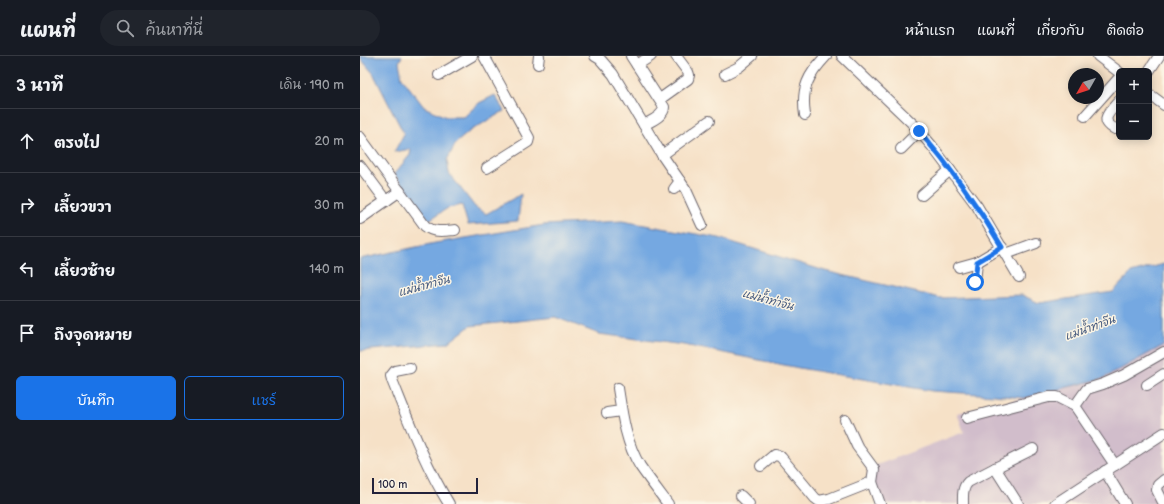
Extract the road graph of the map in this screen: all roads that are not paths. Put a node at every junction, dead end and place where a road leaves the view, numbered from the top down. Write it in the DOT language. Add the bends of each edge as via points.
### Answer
graph roads {
  1 [pos="472,56"];
  2 [pos="484,56"];
  3 [pos="595,56"];
  4 [pos="631,56"];
  5 [pos="651,56"];
  6 [pos="676,56"];
  7 [pos="752,56"];
  8 [pos="826,56"];
  9 [pos="842,56"];
  10 [pos="1098,56"];
  11 [pos="1159,56"];
  12 [pos="637,66"];
  13 [pos="1151,68"];
  14 [pos="1116,70"];
  15 [pos="439,74"];
  16 [pos="725,74"];
  17 [pos="1116,81"];
  18 [pos="1152,97"];
  19 [pos="660,99"];
  20 [pos="1116,105"];
  21 [pos="1164,105"];
  22 [pos="805,115"];
  23 [pos="1085,116"];
  24 [pos="710,121"];
  25 [pos="644,125"];
  26 [pos="1116,129"];
  27 [pos="919,131"];
  28 [pos="360,137"];
  29 [pos="901,149"];
  30 [pos="662,155"];
  31 [pos="360,166"];
  32 [pos="487,168"];
  33 [pos="950,170"];
  34 [pos="400,191"];
  35 [pos="922,195"];
  36 [pos="386,201"];
  37 [pos="360,219"];
  38 [pos="702,225"];
  39 [pos="455,230"];
  40 [pos="1036,243"];
  41 [pos="1004,251"];
  42 [pos="977,262"];
  43 [pos="959,267"];
  44 [pos="1019,277"];
  45 [pos="975,282"];
  46 [pos="1164,352"];
  47 [pos="410,368"];
  48 [pos="1164,374"];
  49 [pos="1147,385"];
  50 [pos="618,388"];
  51 [pos="1088,389"];
  52 [pos="1074,391"];
  53 [pos="1075,406"];
  54 [pos="621,411"];
  55 [pos="607,413"];
  56 [pos="967,418"];
  57 [pos="845,420"];
  58 [pos="1164,433"];
  59 [pos="1033,449"];
  60 [pos="1115,465"];
  61 [pos="761,466"];
  62 [pos="995,468"];
  63 [pos="1105,471"];
  64 [pos="1164,480"];
  65 [pos="872,482"];
  66 [pos="741,496"];
  67 [pos="449,504"];
  68 [pos="668,504"];
  69 [pos="749,504"];
  70 [pos="880,504"];
  71 [pos="963,504"];
  72 [pos="1018,504"];
  73 [pos="1055,504"];
  74 [pos="1125,504"];
  75 [pos="1164,504"];
  1 -- 15 [label="street"];
  2 -- 32 [label="street" via="529,138 528,142"];
  3 -- 25 [label="street" via="613,74"];
  4 -- 12 [label="street"];
  5 -- 12 [label="street"];
  6 -- 19 [label="street" via="688,72 688,79"];
  7 -- 16 [label="street" via="740,67"];
  8 -- 22 [label="street" via="813,70 807,84 803,102"];
  9 -- 27 [label="street"];
  10 -- 14 [label="street"];
  11 -- 13 [label="street"];
  12 -- 19 [label="street"];
  17 -- 23 [label="street"];
  18 -- 21 [label="street"];
  19 -- 25 [label="street" via="664,107 662,114"];
  20 -- 26 [label="street" via="1106,118 1106,122"];
  24 -- 30 [label="street"];
  25 -- 30 [label="street"];
  27 -- 29 [label="street"];
  27 -- 33 [label="street"];
  28 -- 34 [label="street"];
  30 -- 38 [label="street" via="677,185 692,201"];
  31 -- 36 [label="street"];
  33 -- 35 [label="street"];
  33 -- 41 [label="street" via="977,206"];
  34 -- 36 [label="street"];
  34 -- 39 [label="street" via="429,230"];
  36 -- 37 [label="street"];
  40 -- 41 [label="street"];
  41 -- 42 [label="street"];
  41 -- 44 [label="street"];
  42 -- 43 [label="street"];
  42 -- 45 [label="street"];
  46 -- 51 [label="street" via="1118,378"];
  47 -- 67 [label="street" via="395,371 391,376 392,380 424,456"];
  48 -- 49 [label="street"];
  50 -- 54 [label="street"];
  51 -- 52 [label="street"];
  51 -- 53 [label="street"];
  53 -- 56 [label="street" via="1057,397 1049,397"];
  53 -- 60 [label="street"];
  54 -- 55 [label="street"];
  54 -- 68 [label="street" via="640,466"];
  57 -- 65 [label="street" via="858,446 874,469"];
  58 -- 60 [label="street"];
  59 -- 62 [label="street"];
  60 -- 63 [label="street"];
  61 -- 65 [label="street" via="774,455 780,456 819,501"];
  62 -- 71 [label="street" via="965,485"];
  62 -- 72 [label="street"];
  63 -- 73 [label="street"];
  63 -- 74 [label="street"];
  64 -- 75 [label="street" via="1158,485 1157,490"];
  65 -- 70 [label="street"];
  66 -- 69 [label="street"];
}
